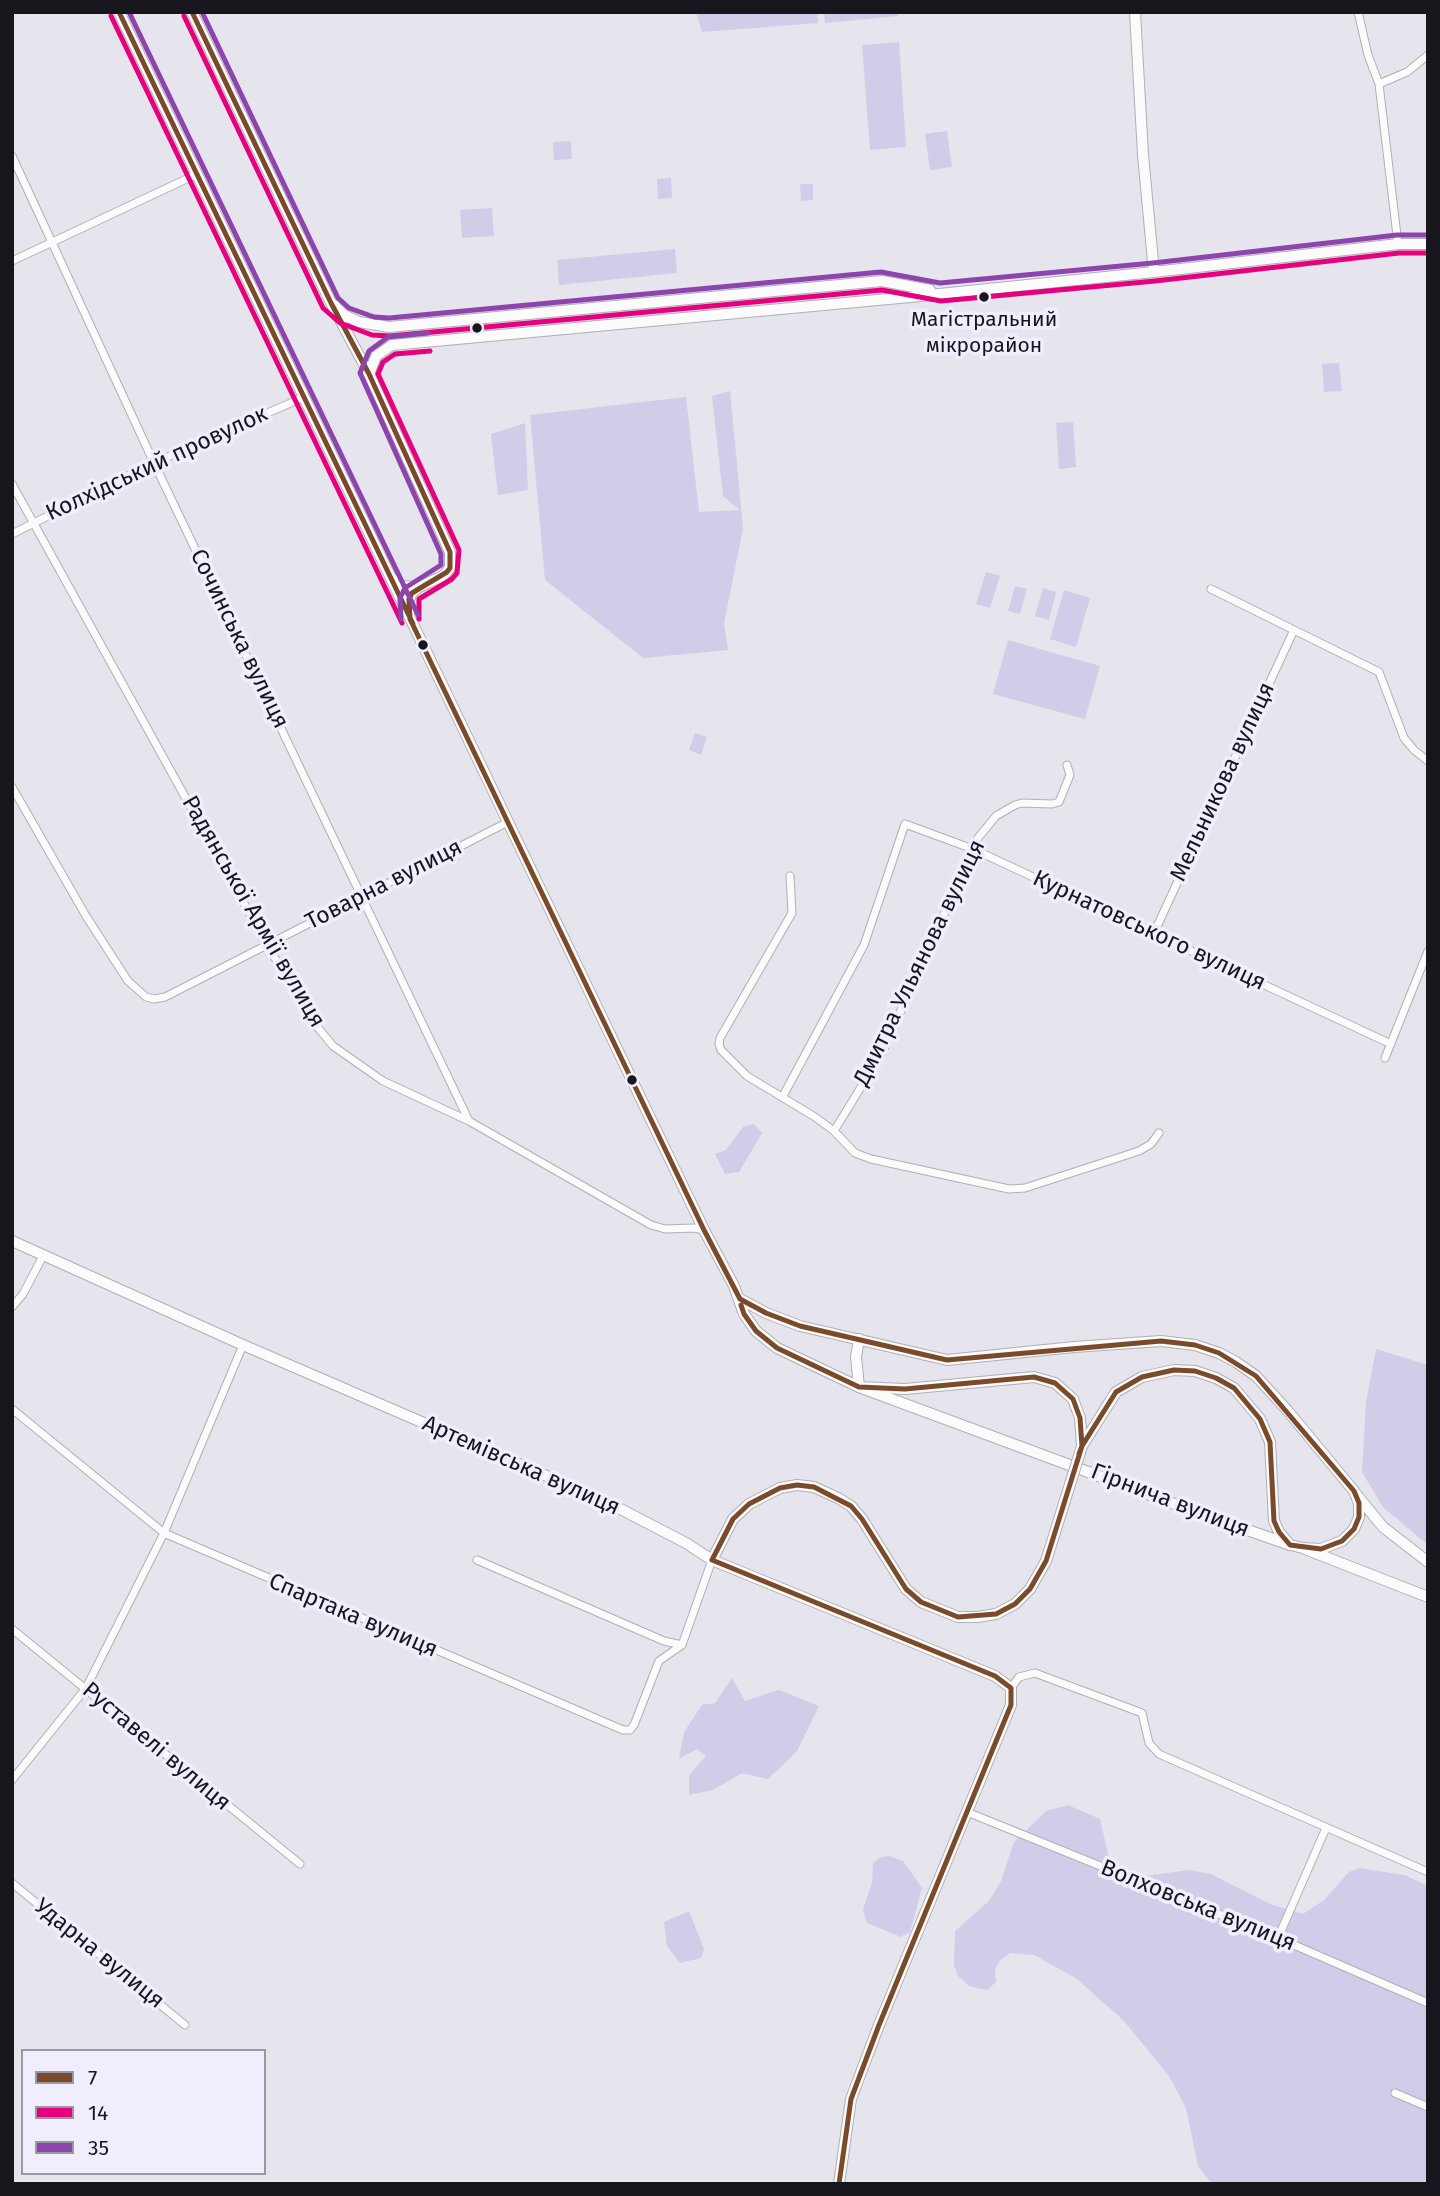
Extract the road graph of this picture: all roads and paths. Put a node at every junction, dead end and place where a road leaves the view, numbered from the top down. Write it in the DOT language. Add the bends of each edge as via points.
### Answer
graph roads {
  1 [pos="119,12"];
  2 [pos="192,12"];
  3 [pos="1135,12"];
  4 [pos="1358,12"];
  5 [pos="1428,55"];
  6 [pos="1379,84"];
  7 [pos="12,156"];
  8 [pos="197,174"];
  9 [pos="52,242"];
  10 [pos="1398,244"];
  11 [pos="1428,244"];
  12 [pos="12,261"];
  13 [pos="1154,272"];
  14 [pos="882,281"];
  15 [pos="940,292"];
  16 [pos="882,298"];
  17 [pos="331,303"];
  18 [pos="389,327"];
  19 [pos="392,345"];
  20 [pos="369,373"];
  21 [pos="304,397"];
  22 [pos="154,463"];
  23 [pos="12,484"];
  24 [pos="34,522"];
  25 [pos="12,534"];
  26 [pos="390,577"];
  27 [pos="419,587"];
  28 [pos="1212,589"];
  29 [pos="410,619"];
  30 [pos="1293,632"];
  31 [pos="1428,761"];
  32 [pos="1067,765"];
  33 [pos="12,786"];
  34 [pos="508,822"];
  35 [pos="973,849"];
  36 [pos="790,876"];
  37 [pos="361,897"];
  38 [pos="1154,933"];
  39 [pos="267,945"];
  40 [pos="1428,951"];
  41 [pos="1391,1044"];
  42 [pos="1385,1058"];
  43 [pos="783,1096"];
  44 [pos="468,1121"];
  45 [pos="834,1130"];
  46 [pos="1160,1133"];
  47 [pos="704,1230"];
  48 [pos="12,1241"];
  49 [pos="43,1255"];
  50 [pos="740,1299"];
  51 [pos="12,1307"];
  52 [pos="859,1339"];
  53 [pos="243,1345"];
  54 [pos="859,1387"];
  55 [pos="12,1409"];
  56 [pos="1082,1446"];
  57 [pos="1354,1491"];
  58 [pos="164,1534"];
  59 [pos="1290,1545"];
  60 [pos="1303,1548"];
  61 [pos="477,1560"];
  62 [pos="712,1560"];
  63 [pos="1428,1562"];
  64 [pos="1428,1597"];
  65 [pos="12,1629"];
  66 [pos="682,1645"];
  67 [pos="86,1688"];
  68 [pos="1011,1688"];
  69 [pos="12,1780"];
  70 [pos="967,1812"];
  71 [pos="1326,1828"];
  72 [pos="299,1864"];
  73 [pos="1428,1872"];
  74 [pos="12,1883"];
  75 [pos="1278,1938"];
  76 [pos="1428,2003"];
  77 [pos="185,2025"];
  78 [pos="1395,2093"];
  79 [pos="1428,2107"];
  80 [pos="839,2184"];
  1 -- 8 [label="main road, Гірнича вулиця"];
  2 -- 17 [label="main road"];
  3 -- 13 [label="main road"];
  4 -- 6 [label="street"];
  5 -- 6 [label="street" via="1407,72"];
  6 -- 10 [label="street"];
  7 -- 9 [label="street, Сочинська вулиця"];
  8 -- 9 [label="street"];
  8 -- 21 [label="main road, Гірнича вулиця"];
  9 -- 12 [label="street"];
  9 -- 22 [label="street, Сочинська вулиця"];
  10 -- 11 [label="main road"];
  10 -- 13 [label="main road"];
  13 -- 15 [label="main road"];
  14 -- 15 [label="main road"];
  14 -- 16 [label="main road" via="890,292"];
  14 -- 18 [label="main road"];
  15 -- 16 [label="main road"];
  16 -- 19 [label="main road"];
  17 -- 18 [label="main road" via="359,323"];
  17 -- 20 [label="main road"];
  18 -- 19 [label="main road" via="384,337"];
  19 -- 20 [label="main road" via="376,356"];
  20 -- 27 [label="main road" via="450,552 447,572"];
  21 -- 22 [label="street, Колхідський провулок"];
  21 -- 26 [label="main road, Гірнича вулиця"];
  22 -- 24 [label="street, Колхідський провулок"];
  22 -- 37 [label="street, Сочинська вулиця"];
  23 -- 24 [label="street, Радянської Армії вулиця"];
  24 -- 25 [label="street, Колхідський провулок"];
  24 -- 39 [label="street, Радянської Армії вулиця"];
  26 -- 27 [label="main road" via="402,586"];
  26 -- 29 [label="main road, Гірнича вулиця"];
  27 -- 29 [label="main road" via="409,599"];
  28 -- 30 [label="street"];
  29 -- 34 [label="main road, Гірнича вулиця"];
  30 -- 31 [label="street" via="1379,672 1404,738"];
  30 -- 38 [label="street, Мельникова вулиця"];
  32 -- 35 [label="street, Дмитра Ульянова вулиця" via="1070,775 1059,802 1022,803 996,816"];
  33 -- 39 [label="street, Товарна вулиця" via="86,916 128,981 146,997 164,997"];
  34 -- 37 [label="street, Товарна вулиця"];
  34 -- 47 [label="main road, Гірнича вулиця"];
  35 -- 38 [label="street, Курнатовського вулиця"];
  35 -- 43 [label="street, Курнатовського вулиця" via="905,824 864,946"];
  35 -- 45 [label="street, Дмитра Ульянова вулиця" via="882,1053"];
  36 -- 43 [label="street" via="792,913 719,1044 747,1076"];
  37 -- 39 [label="street, Товарна вулиця"];
  37 -- 44 [label="street, Сочинська вулиця"];
  38 -- 41 [label="street, Курнатовського вулиця"];
  39 -- 44 [label="street, Радянської Армії вулиця" via="333,1046 383,1081"];
  40 -- 41 [label="street"];
  41 -- 42 [label="street"];
  43 -- 45 [label="street"];
  44 -- 47 [label="street, Радянської Армії вулиця" via="651,1225"];
  45 -- 46 [label="street" via="847,1147 862,1156 1009,1189 1025,1188 1139,1151"];
  47 -- 50 [label="main road, Гірнича вулиця"];
  48 -- 49 [label="main road, Артемівська вулиця"];
  49 -- 51 [label="street"];
  49 -- 53 [label="main road, Артемівська вулиця"];
  50 -- 52 [label="main road" via="800,1326"];
  50 -- 54 [label="main road, Гірнича вулиця" via="756,1331 777,1348"];
  52 -- 54 [label="main road"];
  52 -- 57 [label="main road" via="947,1360 1125,1343 1195,1345 1256,1376"];
  53 -- 58 [label="street"];
  53 -- 62 [label="main road, Артемівська вулиця" via="607,1502"];
  54 -- 56 [label="main road" via="905,1389 1034,1377 1055,1383 1073,1398"];
  54 -- 59 [label="main road, Гірнича вулиця"];
  55 -- 58 [label="street, Спартака вулиця"];
  56 -- 59 [label="main road" via="1116,1392 1142,1377 1174,1370 1216,1378 1234,1388 1260,1419 1270,1441 1274,1521"];
  56 -- 62 [label="main road, bridge" via="1046,1561 1030,1589 996,1614 958,1617 921,1602 906,1589 851,1506 814,1487 797,1485 748,1504 733,1519"];
  57 -- 60 [label="main road" via="1359,1517 1354,1529 1342,1541 1321,1549"];
  57 -- 63 [label="main road" via="1383,1527"];
  58 -- 66 [label="street, Спартака вулиця" via="623,1730 634,1725 659,1661"];
  58 -- 67 [label="street"];
  59 -- 60 [label="main road, Гірнича вулиця"];
  60 -- 64 [label="main road, Гірнича вулиця"];
  61 -- 66 [label="street"];
  62 -- 66 [label="street, Спартака вулиця"];
  62 -- 68 [label="main road, Артемівська вулиця" via="995,1676"];
  65 -- 67 [label="street, Руставелі вулиця"];
  67 -- 69 [label="street"];
  67 -- 72 [label="street, Руставелі вулиця"];
  68 -- 70 [label="main road" via="1011,1704"];
  68 -- 71 [label="street" via="1019,1677 1035,1674 1142,1713 1149,1743 1158,1754"];
  70 -- 75 [label="street, Волховська вулиця"];
  70 -- 80 [label="main road" via="852,2099"];
  71 -- 73 [label="street"];
  71 -- 75 [label="street"];
  74 -- 77 [label="street, Ударна вулиця"];
  75 -- 76 [label="street, Волховська вулиця"];
  78 -- 79 [label="street"];
}
